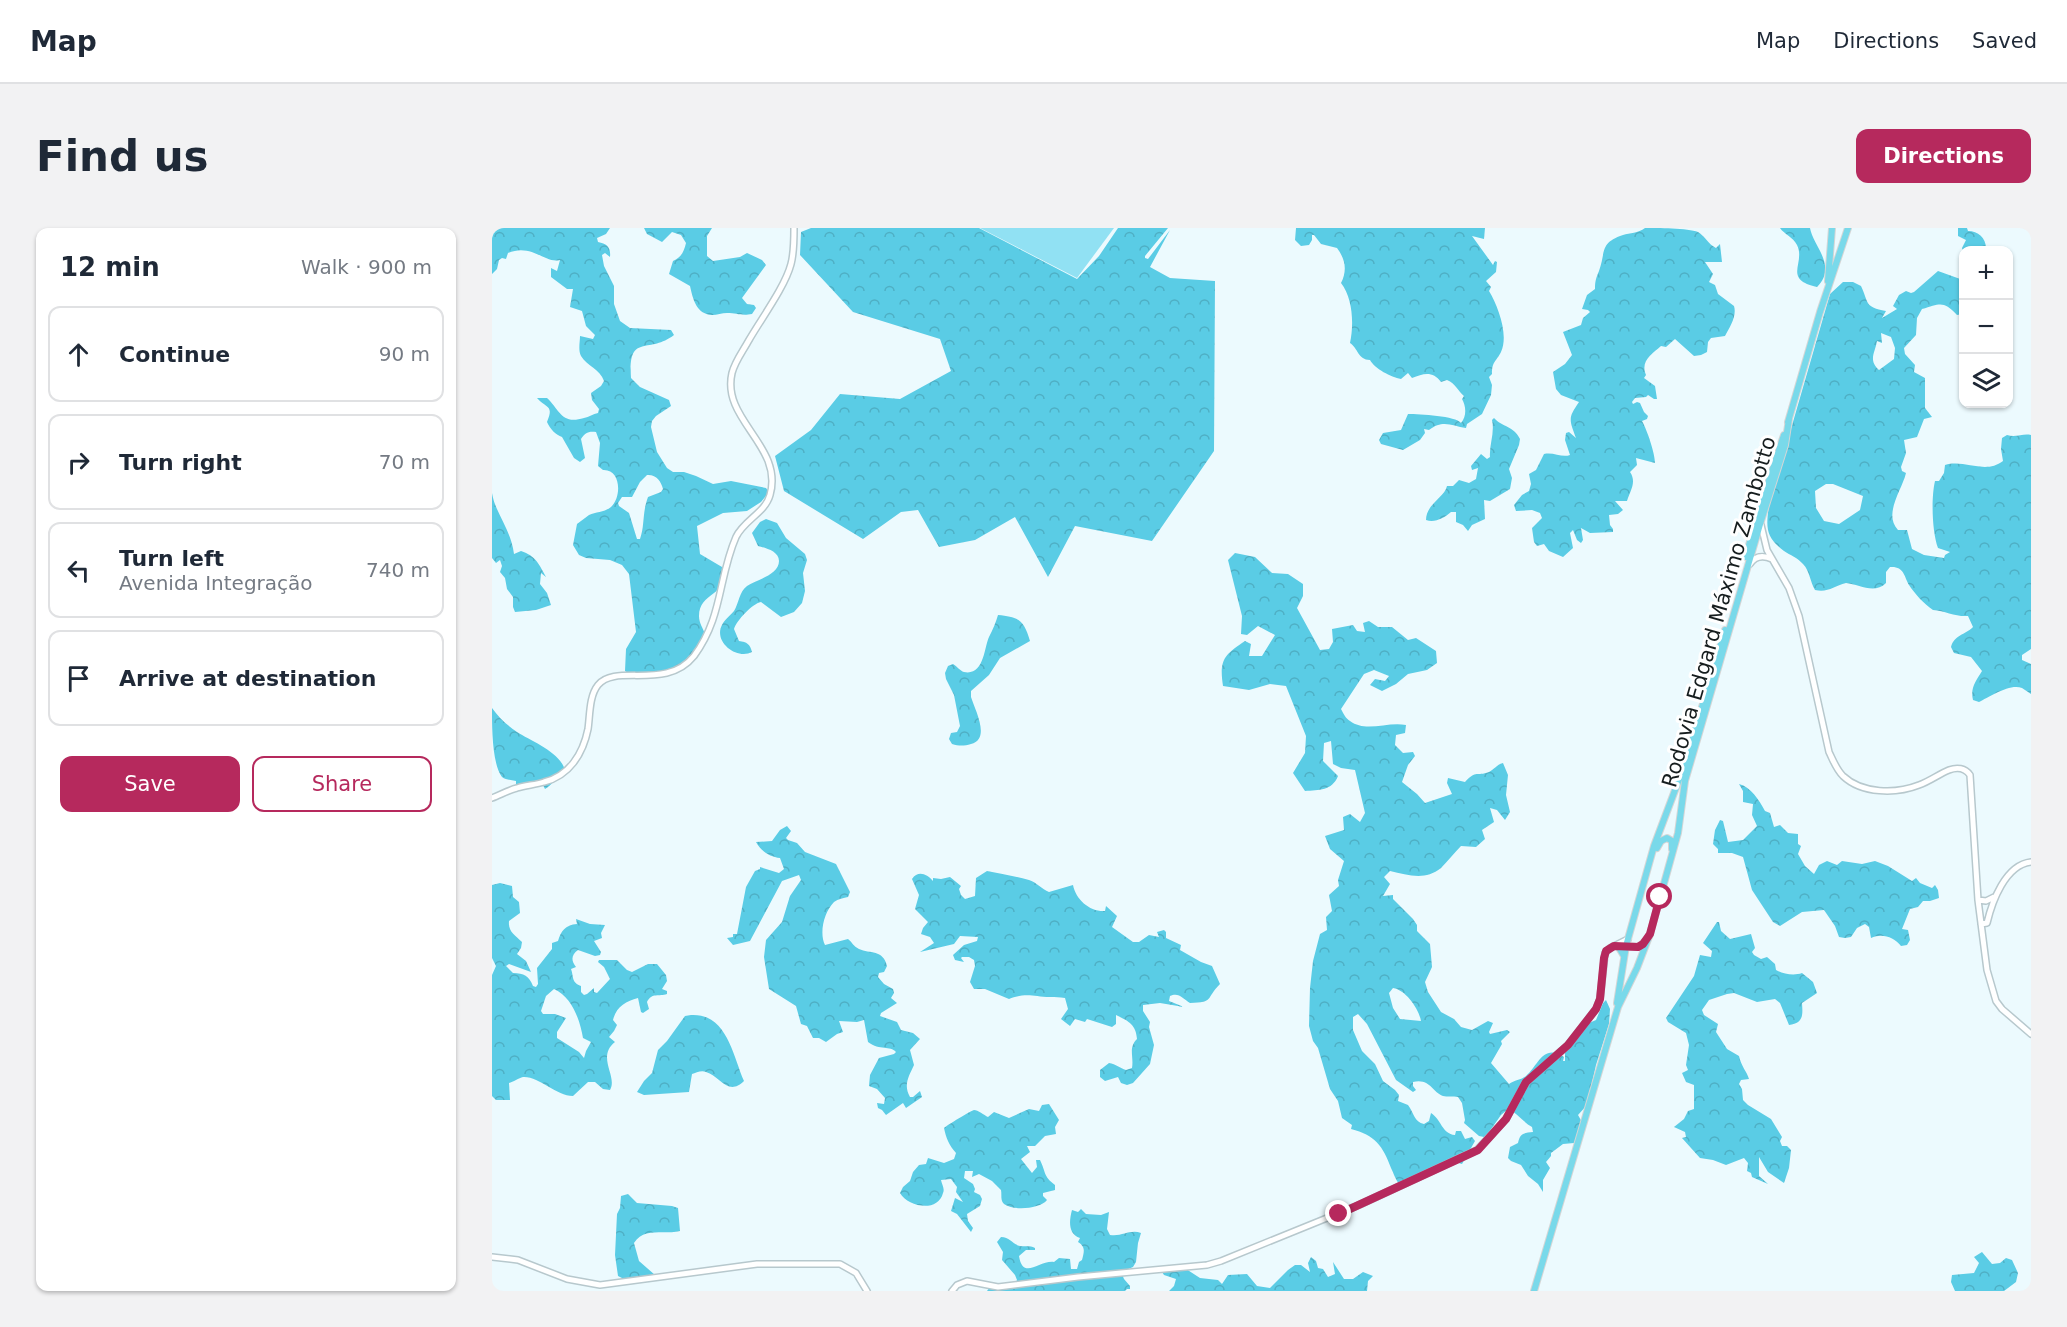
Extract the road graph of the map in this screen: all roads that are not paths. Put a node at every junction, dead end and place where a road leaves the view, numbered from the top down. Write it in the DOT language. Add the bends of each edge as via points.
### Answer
graph roads {
  1 [pos="794,228"];
  2 [pos="1832,228"];
  3 [pos="1848,228"];
  4 [pos="1828,291"];
  5 [pos="1789,419"];
  6 [pos="1761,521"];
  7 [pos="1772,559"];
  8 [pos="1747,568"];
  9 [pos="492,798"];
  10 [pos="1671,859"];
  11 [pos="1651,860"];
  12 [pos="2031,862"];
  13 [pos="1994,897"];
  14 [pos="1978,900"];
  15 [pos="1984,924"];
  16 [pos="1650,934"];
  17 [pos="1627,943"];
  18 [pos="1617,946"];
  19 [pos="1624,956"];
  20 [pos="1614,1019"];
  21 [pos="2031,1034"];
  22 [pos="492,1257"];
  23 [pos="867,1291"];
  24 [pos="952,1291"];
  25 [pos="1534,1291"];
  1 -- 9 [label="main road" via="790,266 730,382 736,409 765,455 771,493 739,530 708,632 693,657 674,672 615,677 600,683 584,744 567,770 546,782"];
  2 -- 4 [label="main road"];
  3 -- 4 [label="main road, Rodovia Edgard Máximo Zambotto"];
  4 -- 5 [label="main road, Rodovia Edgard Máximo Zambotto"];
  5 -- 6 [label="main road, Rodovia Edgard Máximo Zambotto" via="1785,445"];
  5 -- 11 [label="main road, Rodovia Edgard Máximo Zambotto" via="1686,761"];
  6 -- 7 [label="main road"];
  6 -- 8 [label="main road, Rodovia Edgard Máximo Zambotto"];
  7 -- 8 [label="main road" via="1759,557"];
  7 -- 14 [label="main road" via="1795,603 1829,752 1847,780 1878,791 1905,789 1949,770 1965,770 1971,777"];
  8 -- 10 [label="main road, Rodovia Edgard Máximo Zambotto" via="1685,782"];
  10 -- 11 [label="main road" via="1672,843 1667,838"];
  10 -- 16 [label="main road, Rodovia Edgard Máximo Zambotto"];
  11 -- 17 [label="main road, Rodovia Edgard Máximo Zambotto"];
  12 -- 13 [label="main road" via="2009,875"];
  13 -- 14 [label="main road"];
  13 -- 15 [label="main road"];
  14 -- 15 [label="main road"];
  15 -- 21 [label="main road" via="1987,970 1996,1001"];
  16 -- 17 [label="main road" via="1640,947"];
  16 -- 20 [label="main road, Rodovia Edgard Máximo Zambotto"];
  17 -- 18 [label="main road"];
  17 -- 19 [label="main road, Rodovia Edgard Máximo Zambotto"];
  18 -- 19 [label="main road"];
  18 -- 24 [label="main road" via="1605,953 1596,1009 1568,1045 1526,1082 1506,1119 1478,1150 1359,1205 1207,1265 998,1287 967,1281"];
  19 -- 20 [label="main road, Rodovia Edgard Máximo Zambotto"];
  20 -- 25 [label="main road, Rodovia Edgard Máximo Zambotto"];
  22 -- 23 [label="main road" via="518,1260 567,1279 600,1285 757,1264 840,1264 856,1274"];
}
